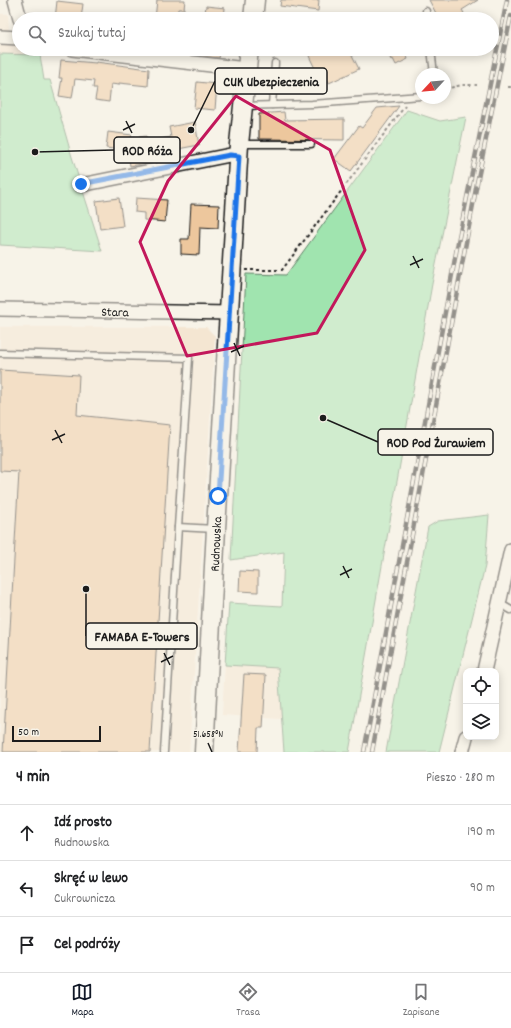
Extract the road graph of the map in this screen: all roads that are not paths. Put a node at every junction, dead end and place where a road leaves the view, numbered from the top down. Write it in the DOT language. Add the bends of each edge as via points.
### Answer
graph roads {
  1 [pos="15,0"];
  2 [pos="255,0"];
  3 [pos="18,12"];
  4 [pos="254,12"];
  5 [pos="0,37"];
  6 [pos="12,38"];
  7 [pos="133,56"];
  8 [pos="248,56"];
  9 [pos="432,56"];
  10 [pos="275,63"];
  11 [pos="433,68"];
  12 [pos="246,69"];
  13 [pos="415,97"];
  14 [pos="272,105"];
  15 [pos="243,106"];
  16 [pos="311,144"];
  17 [pos="239,150"];
  18 [pos="81,184"];
  19 [pos="0,309"];
  20 [pos="230,313"];
  21 [pos="0,353"];
  22 [pos="178,527"];
  23 [pos="216,529"];
  24 [pos="511,550"];
  25 [pos="500,603"];
  26 [pos="511,610"];
  27 [pos="485,668"];
  28 [pos="465,740"];
  29 [pos="164,752"];
  30 [pos="204,752"];
  31 [pos="462,752"];
  1 -- 3 [label="street"];
  2 -- 4 [label="main road"];
  5 -- 6 [label="street"];
  7 -- 12 [label="street"];
  8 -- 12 [label="main road, Rudnowska"];
  9 -- 11 [label="lane"];
  10 -- 14 [label="lane"];
  12 -- 15 [label="main road, Rudnowska"];
  13 -- 14 [label="lane"];
  14 -- 15 [label="lane"];
  15 -- 17 [label="main road, Rudnowska"];
  16 -- 17 [label="lane"];
  17 -- 18 [label="street" via="230,155"];
  17 -- 20 [label="main road, Rudnowska"];
  19 -- 20 [label="street, Stara"];
  20 -- 23 [label="main road, Rudnowska"];
  21 -- 22 [label="lane" via="190,358"];
  22 -- 23 [label="lane"];
  22 -- 29 [label="lane"];
  23 -- 30 [label="main road, Rudnowska"];
  24 -- 25 [label="street"];
  25 -- 26 [label="lane"];
  25 -- 27 [label="street"];
  28 -- 31 [label="street"];
}
